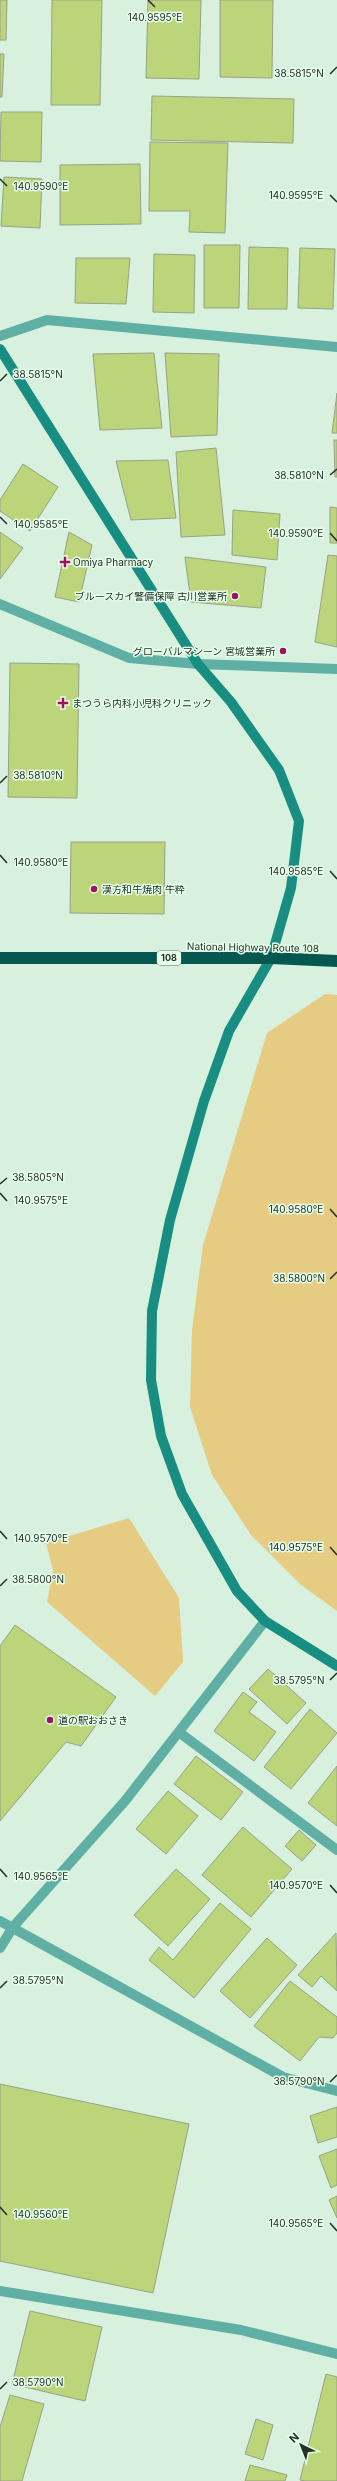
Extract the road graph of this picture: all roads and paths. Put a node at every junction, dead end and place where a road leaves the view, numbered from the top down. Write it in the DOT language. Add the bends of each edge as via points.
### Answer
graph roads {
  1 [pos="0,336"];
  2 [pos="337,347"];
  3 [pos="0,349"];
  4 [pos="0,604"];
  5 [pos="198,664"];
  6 [pos="337,669"];
  7 [pos="0,958"];
  8 [pos="271,958"];
  9 [pos="337,961"];
  10 [pos="265,1622"];
  11 [pos="337,1666"];
  12 [pos="180,1733"];
  13 [pos="337,1850"];
  14 [pos="0,1921"];
  15 [pos="13,1927"];
  16 [pos="0,1948"];
  17 [pos="337,2091"];
  18 [pos="0,2291"];
  19 [pos="337,2354"];
  1 -- 2 [label="street" via="47,320"];
  3 -- 5 [label="street"];
  4 -- 5 [label="street" via="130,658"];
  5 -- 6 [label="street"];
  5 -- 8 [label="street" via="231,702 280,770 299,821 291,888"];
  7 -- 8 [label="highway, National Highway Route 108 / 108"];
  8 -- 9 [label="highway, National Highway Route 108 / 108"];
  8 -- 10 [label="street" via="229,1031 204,1101 172,1212 152,1311 151,1380 161,1436 182,1494 237,1591"];
  10 -- 11 [label="street"];
  10 -- 12 [label="street"];
  12 -- 13 [label="street"];
  12 -- 15 [label="street" via="125,1802"];
  14 -- 15 [label="street"];
  15 -- 16 [label="street"];
  15 -- 17 [label="street" via="283,2077"];
  18 -- 19 [label="street" via="241,2330"];
}
